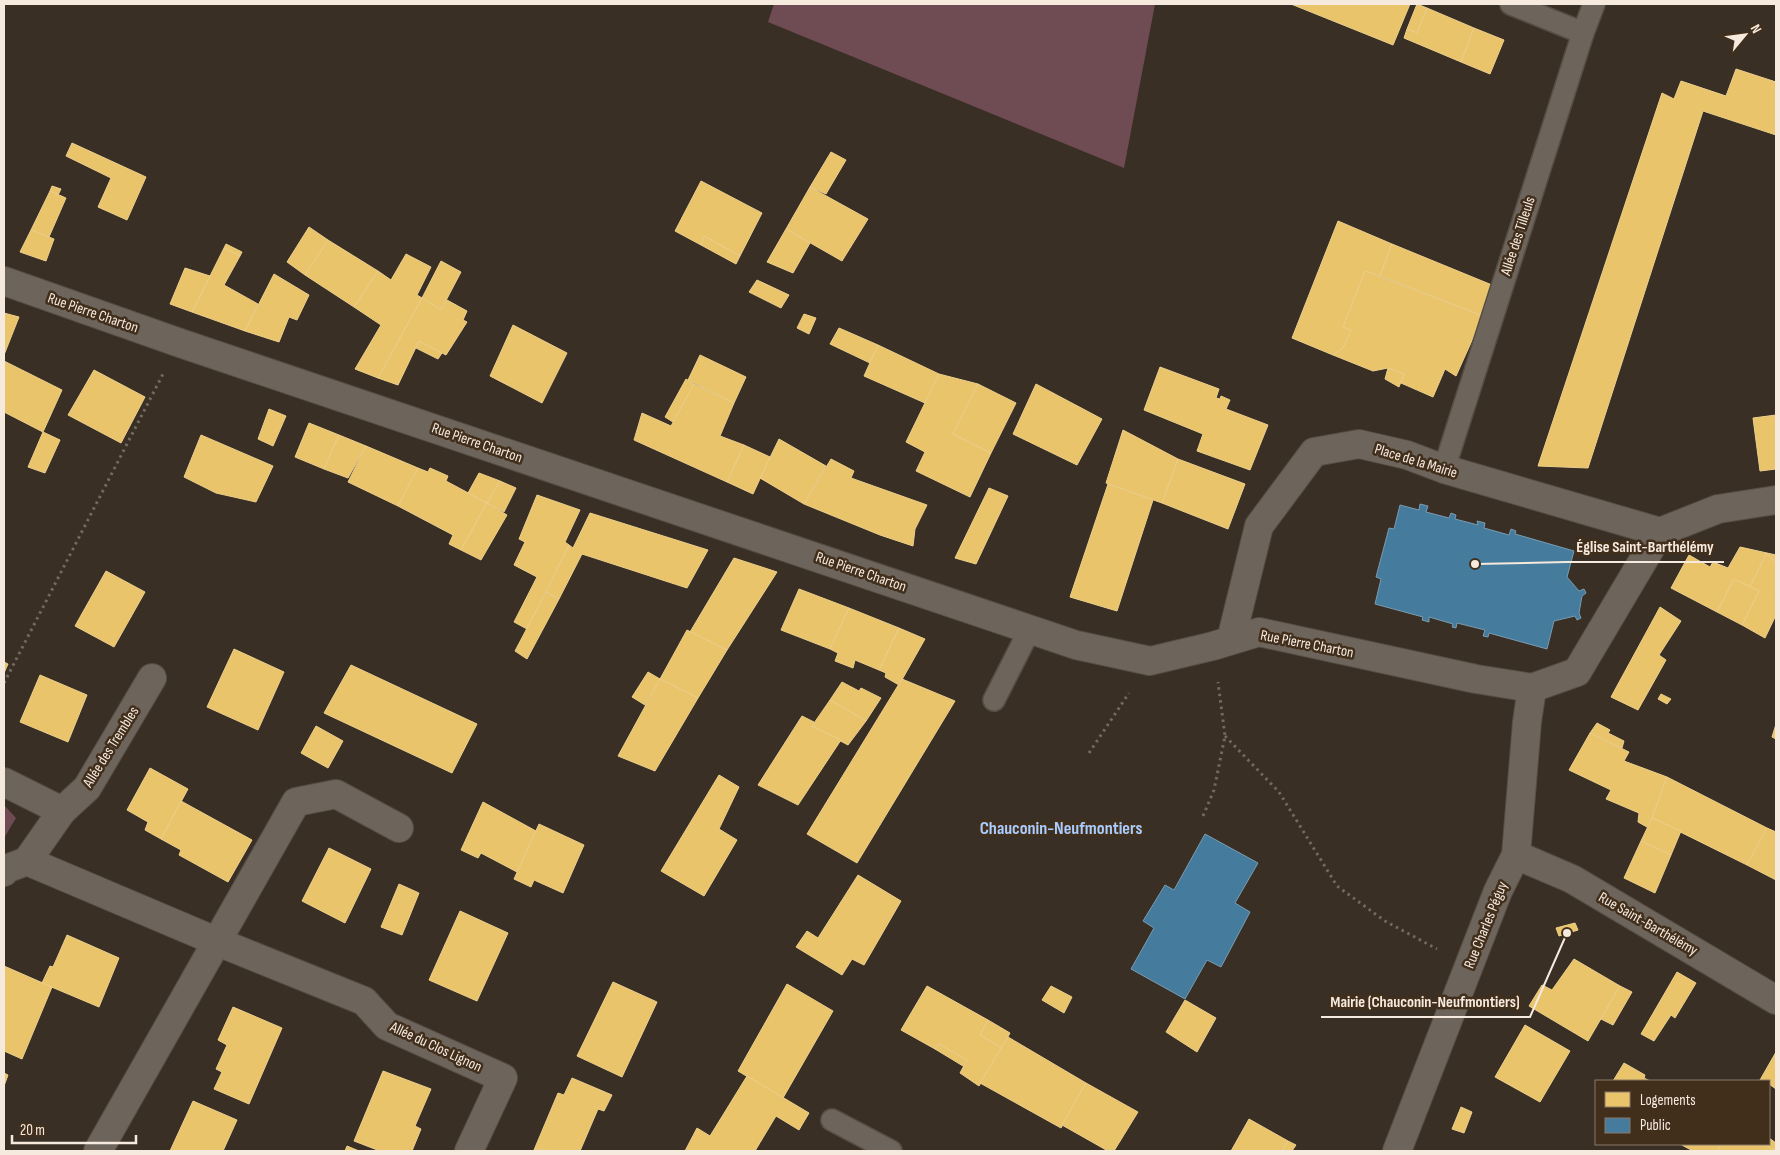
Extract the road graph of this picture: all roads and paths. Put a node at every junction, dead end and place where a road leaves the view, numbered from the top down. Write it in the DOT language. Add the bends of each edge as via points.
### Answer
graph roads {
  1 [pos="1511,4"];
  2 [pos="1594,4"];
  3 [pos="1583,34"];
  4 [pos="4,281"];
  5 [pos="180,343"];
  6 [pos="1444,470"];
  7 [pos="1776,500"];
  8 [pos="1660,532"];
  9 [pos="1030,629"];
  10 [pos="1222,643"];
  11 [pos="1150,661"];
  12 [pos="152,678"];
  13 [pos="4,683"];
  14 [pos="1532,688"];
  15 [pos="994,700"];
  16 [pos="1225,736"];
  17 [pos="1089,753"];
  18 [pos="4,782"];
  19 [pos="62,811"];
  20 [pos="1203,816"];
  21 [pos="399,828"];
  22 [pos="1516,855"];
  23 [pos="16,867"];
  24 [pos="218,942"];
  25 [pos="1469,967"];
  26 [pos="1776,1000"];
  27 [pos="832,1120"];
  28 [pos="98,1151"];
  29 [pos="469,1151"];
  30 [pos="891,1151"];
  31 [pos="1397,1151"];
  1 -- 3 [label="lane"];
  2 -- 3 [label="lane, Allée des Tilleuls"];
  3 -- 6 [label="lane, Allée des Tilleuls"];
  4 -- 5 [label="street, Rue Pierre Charton"];
  5 -- 9 [label="street, Rue Pierre Charton"];
  5 -- 13 [label="path"];
  6 -- 8 [label="street, Place de la Mairie"];
  6 -- 10 [label="street, Place de la Mairie" via="1407,455 1359,444 1314,452 1259,526"];
  7 -- 8 [label="street" via="1718,509"];
  8 -- 14 [label="street, Rue Pierre Charton" via="1577,672"];
  9 -- 11 [label="street, Rue Pierre Charton" via="1076,645"];
  9 -- 15 [label="lane"];
  10 -- 11 [label="street, Rue Pierre Charton"];
  10 -- 14 [label="street, Rue Pierre Charton" via="1258,632"];
  10 -- 16 [label="path"];
  11 -- 17 [label="path"];
  12 -- 19 [label="street, Allée des Trembles" via="87,788"];
  14 -- 22 [label="street, Rue Charles Péguy"];
  16 -- 20 [label="path" via="1214,790"];
  16 -- 25 [label="path" via="1279,792 1337,886 1386,921"];
  18 -- 19 [label="street"];
  19 -- 23 [label="street, Allée des Trembles"];
  21 -- 24 [label="street" via="336,794 296,802"];
  22 -- 25 [label="street, Rue Charles Péguy" via="1498,891"];
  22 -- 26 [label="street, Rue Saint-Barthélémy" via="1572,879"];
  23 -- 24 [label="street"];
  24 -- 28 [label="street"];
  24 -- 29 [label="street, Allée du Clos Lignon" via="364,1001 387,1026 503,1078"];
  25 -- 31 [label="street, Rue Charles Péguy"];
  27 -- 30 [label="lane"];
}
